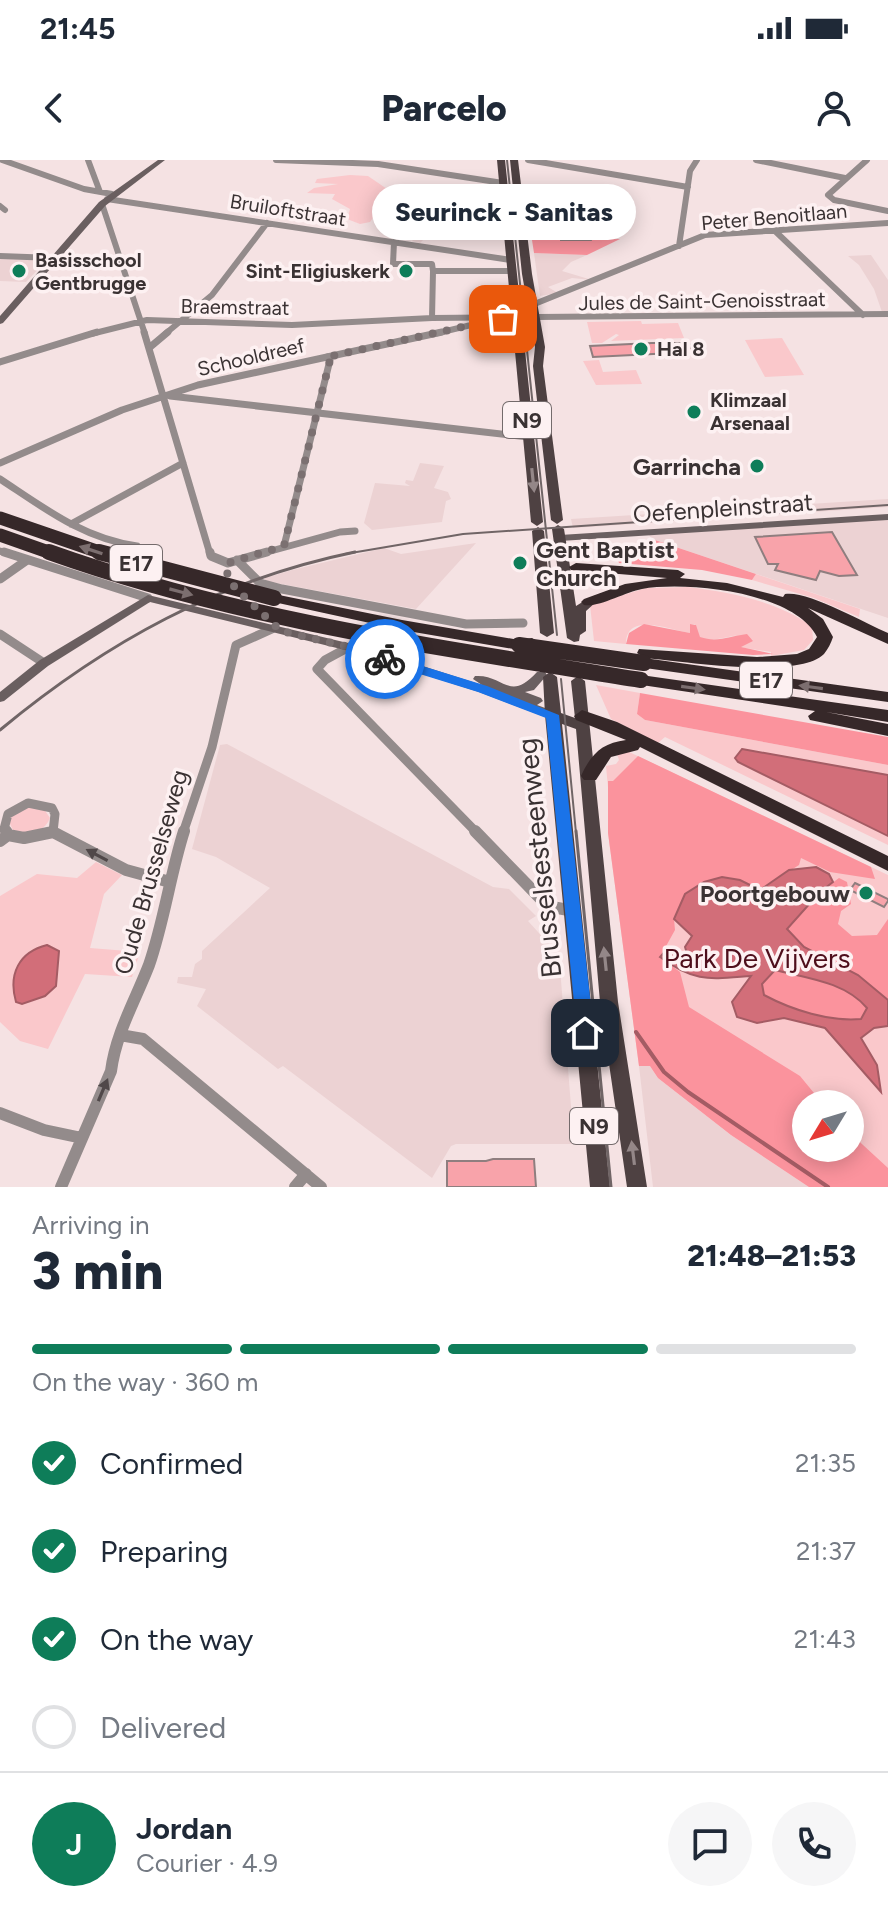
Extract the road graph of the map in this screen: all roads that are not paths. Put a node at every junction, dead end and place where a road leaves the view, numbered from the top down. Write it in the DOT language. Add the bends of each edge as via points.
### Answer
graph roads {
  1 [pos="2,160"];
  2 [pos="88,160"];
  3 [pos="162,160"];
  4 [pos="276,160"];
  5 [pos="501,160"];
  6 [pos="514,160"];
  7 [pos="528,160"];
  8 [pos="697,160"];
  9 [pos="756,160"];
  10 [pos="867,160"];
  11 [pos="845,178"];
  12 [pos="503,183"];
  13 [pos="688,187"];
  14 [pos="100,192"];
  15 [pos="107,199"];
  16 [pos="888,211"];
  17 [pos="106,218"];
  18 [pos="87,221"];
  19 [pos="267,223"];
  20 [pos="888,223"];
  21 [pos="775,231"];
  22 [pos="681,232"];
  23 [pos="705,235"];
  24 [pos="394,242"];
  25 [pos="679,246"];
  26 [pos="0,256"];
  27 [pos="54,258"];
  28 [pos="512,265"];
  29 [pos="433,271"];
  30 [pos="532,305"];
  31 [pos="888,314"];
  32 [pos="863,315"];
  33 [pos="432,318"];
  34 [pos="475,318"];
  35 [pos="516,319"];
  36 [pos="536,319"];
  37 [pos="0,321"];
  38 [pos="139,321"];
  39 [pos="183,323"];
  40 [pos="149,348"];
  41 [pos="327,357"];
  42 [pos="0,362"];
  43 [pos="163,396"];
  44 [pos="318,413"];
  45 [pos="528,437"];
  46 [pos="0,463"];
  47 [pos="183,463"];
  48 [pos="0,479"];
  49 [pos="888,517"];
  50 [pos="0,518"];
  51 [pos="71,524"];
  52 [pos="558,529"];
  53 [pos="355,531"];
  54 [pos="0,535"];
  55 [pos="137,546"];
  56 [pos="284,546"];
  57 [pos="0,551"];
  58 [pos="27,560"];
  59 [pos="232,561"];
  60 [pos="571,572"];
  61 [pos="543,576"];
  62 [pos="0,579"];
  63 [pos="670,581"];
  64 [pos="148,598"];
  65 [pos="589,602"];
  66 [pos="523,623"];
  67 [pos="276,630"];
  68 [pos="547,633"];
  69 [pos="0,634"];
  70 [pos="888,639"];
  71 [pos="352,648"];
  72 [pos="644,658"];
  73 [pos="44,663"];
  74 [pos="545,676"];
  75 [pos="578,681"];
  76 [pos="513,691"];
  77 [pos="745,696"];
  78 [pos="888,697"];
  79 [pos="0,698"];
  80 [pos="552,711"];
  81 [pos="888,716"];
  82 [pos="582,721"];
  83 [pos="888,730"];
  84 [pos="632,746"];
  85 [pos="590,776"];
  86 [pos="53,832"];
  87 [pos="4,838"];
  88 [pos="888,867"];
  89 [pos="170,882"];
  90 [pos="574,911"];
  91 [pos="120,1035"];
  92 [pos="0,1113"];
  93 [pos="593,1119"];
  94 [pos="628,1120"];
  95 [pos="82,1138"];
  96 [pos="306,1174"];
  97 [pos="61,1187"];
  98 [pos="295,1187"];
  99 [pos="321,1187"];
  100 [pos="600,1187"];
  101 [pos="637,1187"];
  1 -- 14 [label="street, Bruiloftstraat"];
  2 -- 14 [label="street"];
  3 -- 15 [label="street"];
  4 -- 12 [label="street" via="378,164"];
  5 -- 12 [label="main road, N9"];
  6 -- 30 [label="main road, N9"];
  7 -- 13 [label="street"];
  8 -- 13 [label="street"];
  9 -- 11 [label="street"];
  10 -- 11 [label="street"];
  11 -- 16 [label="street" via="830,198"];
  12 -- 28 [label="main road, N9"];
  13 -- 22 [label="street"];
  14 -- 15 [label="street, Bruiloftstraat"];
  15 -- 17 [label="street"];
  15 -- 18 [label="street"];
  15 -- 19 [label="street, Bruiloftstraat"];
  17 -- 18 [label="street"];
  17 -- 38 [label="street"];
  18 -- 27 [label="street"];
  19 -- 24 [label="street, Bruiloftstraat"];
  19 -- 39 [label="street" via="212,295"];
  20 -- 21 [label="street, Peter Benoitlaan"];
  21 -- 23 [label="street, Peter Benoitlaan"];
  21 -- 32 [label="street"];
  22 -- 23 [label="street"];
  22 -- 25 [label="street"];
  23 -- 25 [label="street, Peter Benoitlaan"];
  24 -- 28 [label="street, Bruiloftstraat"];
  24 -- 29 [label="street" via="393,264 432,264"];
  25 -- 30 [label="street, Peter Benoitlaan"];
  26 -- 27 [label="street"];
  27 -- 37 [label="street"];
  28 -- 29 [label="street"];
  28 -- 35 [label="main road, N9"];
  29 -- 33 [label="street"];
  30 -- 36 [label="main road, N9"];
  31 -- 32 [label="street, Jules de Saint-Genoisstraat"];
  32 -- 36 [label="street, Jules de Saint-Genoisstraat"];
  33 -- 34 [label="street, Braemstraat"];
  33 -- 39 [label="street, Braemstraat" via="292,325"];
  34 -- 35 [label="street, Schooldreef"];
  34 -- 41 [label="street, Schooldreef" via="471,325"];
  35 -- 36 [label="street, Jules de Saint-Genoisstraat"];
  35 -- 45 [label="main road, N9"];
  36 -- 52 [label="main road, N9"];
  38 -- 39 [label="street, Braemstraat"];
  38 -- 40 [label="street"];
  38 -- 42 [label="street, Braemstraat"];
  39 -- 40 [label="street"];
  40 -- 43 [label="street"];
  41 -- 43 [label="street, Schooldreef"];
  41 -- 44 [label="street"];
  43 -- 44 [label="street"];
  43 -- 46 [label="street, Schooldreef"];
  43 -- 47 [label="street"];
  44 -- 45 [label="street"];
  44 -- 56 [label="street"];
  45 -- 61 [label="main road, N9, one-way"];
  47 -- 51 [label="street"];
  47 -- 59 [label="street" via="211,556"];
  48 -- 51 [label="street"];
  49 -- 52 [label="street, Oefenpleinstraat"];
  72 -- 50 [label="highway, E17, one-way, bridge" via="519,645 321,609 107,555"];
  51 -- 55 [label="street" via="84,533"];
  52 -- 60 [label="main road, N9"];
  53 -- 56 [label="street"];
  54 -- 77 [label="highway, E17, one-way, bridge" via="94,567 264,612 397,640"];
  56 -- 59 [label="street"];
  57 -- 58 [label="street"];
  58 -- 62 [label="street"];
  58 -- 64 [label="street"];
  59 -- 66 [label="street" via="260,583 282,589 466,624"];
  59 -- 67 [label="street" via="225,569 229,581"];
  60 -- 61 [label="main road"];
  60 -- 63 [label="highway"];
  60 -- 65 [label="main road, N9" via="574,638 580,629 579,610"];
  60 -- 70 [label="highway" via="690,575 733,582 817,606"];
  61 -- 68 [label="main road, N9"];
  63 -- 65 [label="highway" via="628,587"];
  63 -- 72 [label="highway" via="792,607 818,623 825,637 814,653 787,661"];
  64 -- 67 [label="street"];
  64 -- 73 [label="street"];
  67 -- 71 [label="street"];
  67 -- 89 [label="street, Oude Brusselseweg" via="236,645 212,747"];
  69 -- 73 [label="street"];
  71 -- 76 [label="street"];
  71 -- 80 [label="street"];
  71 -- 90 [label="street" via="317,669 541,899"];
  78 -- 72 [label="highway, E17, one-way"];
  73 -- 79 [label="street"];
  74 -- 76 [label="street, Brusselsesteenweg / N9"];
  74 -- 80 [label="main road, Brusselsesteenweg / N9"];
  75 -- 82 [label="main road, N9"];
  76 -- 80 [label="street"];
  77 -- 81 [label="highway, E17"];
  77 -- 83 [label="highway, E17" via="790,712"];
  80 -- 82 [label="main road, Brusselsesteenweg"];
  80 -- 90 [label="main road, Brusselsesteenweg / N9"];
  82 -- 84 [label="highway"];
  82 -- 85 [label="main road, N9"];
  82 -- 88 [label="highway" via="611,726"];
  84 -- 85 [label="highway" via="603,752"];
  84 -- 88 [label="highway"];
  94 -- 85 [label="main road, N9, one-way" via="593,856"];
  86 -- 87 [label="street"];
  86 -- 87 [label="street" via="52,808 35,802 7,814"];
  89 -- 86 [label="street, one-way" via="126,870"];
  89 -- 91 [label="street, Oude Brusselseweg" via="149,964"];
  90 -- 93 [label="main road, Brusselsesteenweg / N9"];
  95 -- 91 [label="street, Oude Brusselseweg, one-way" via="111,1071"];
  91 -- 96 [label="street" via="143,1039"];
  92 -- 95 [label="street"];
  93 -- 94 [label="street"];
  93 -- 100 [label="main road, Brusselsesteenweg / N9"];
  101 -- 94 [label="main road, N9, one-way"];
  95 -- 97 [label="street, Oude Brusselseweg"];
  96 -- 98 [label="street"];
  96 -- 99 [label="street"];
}
